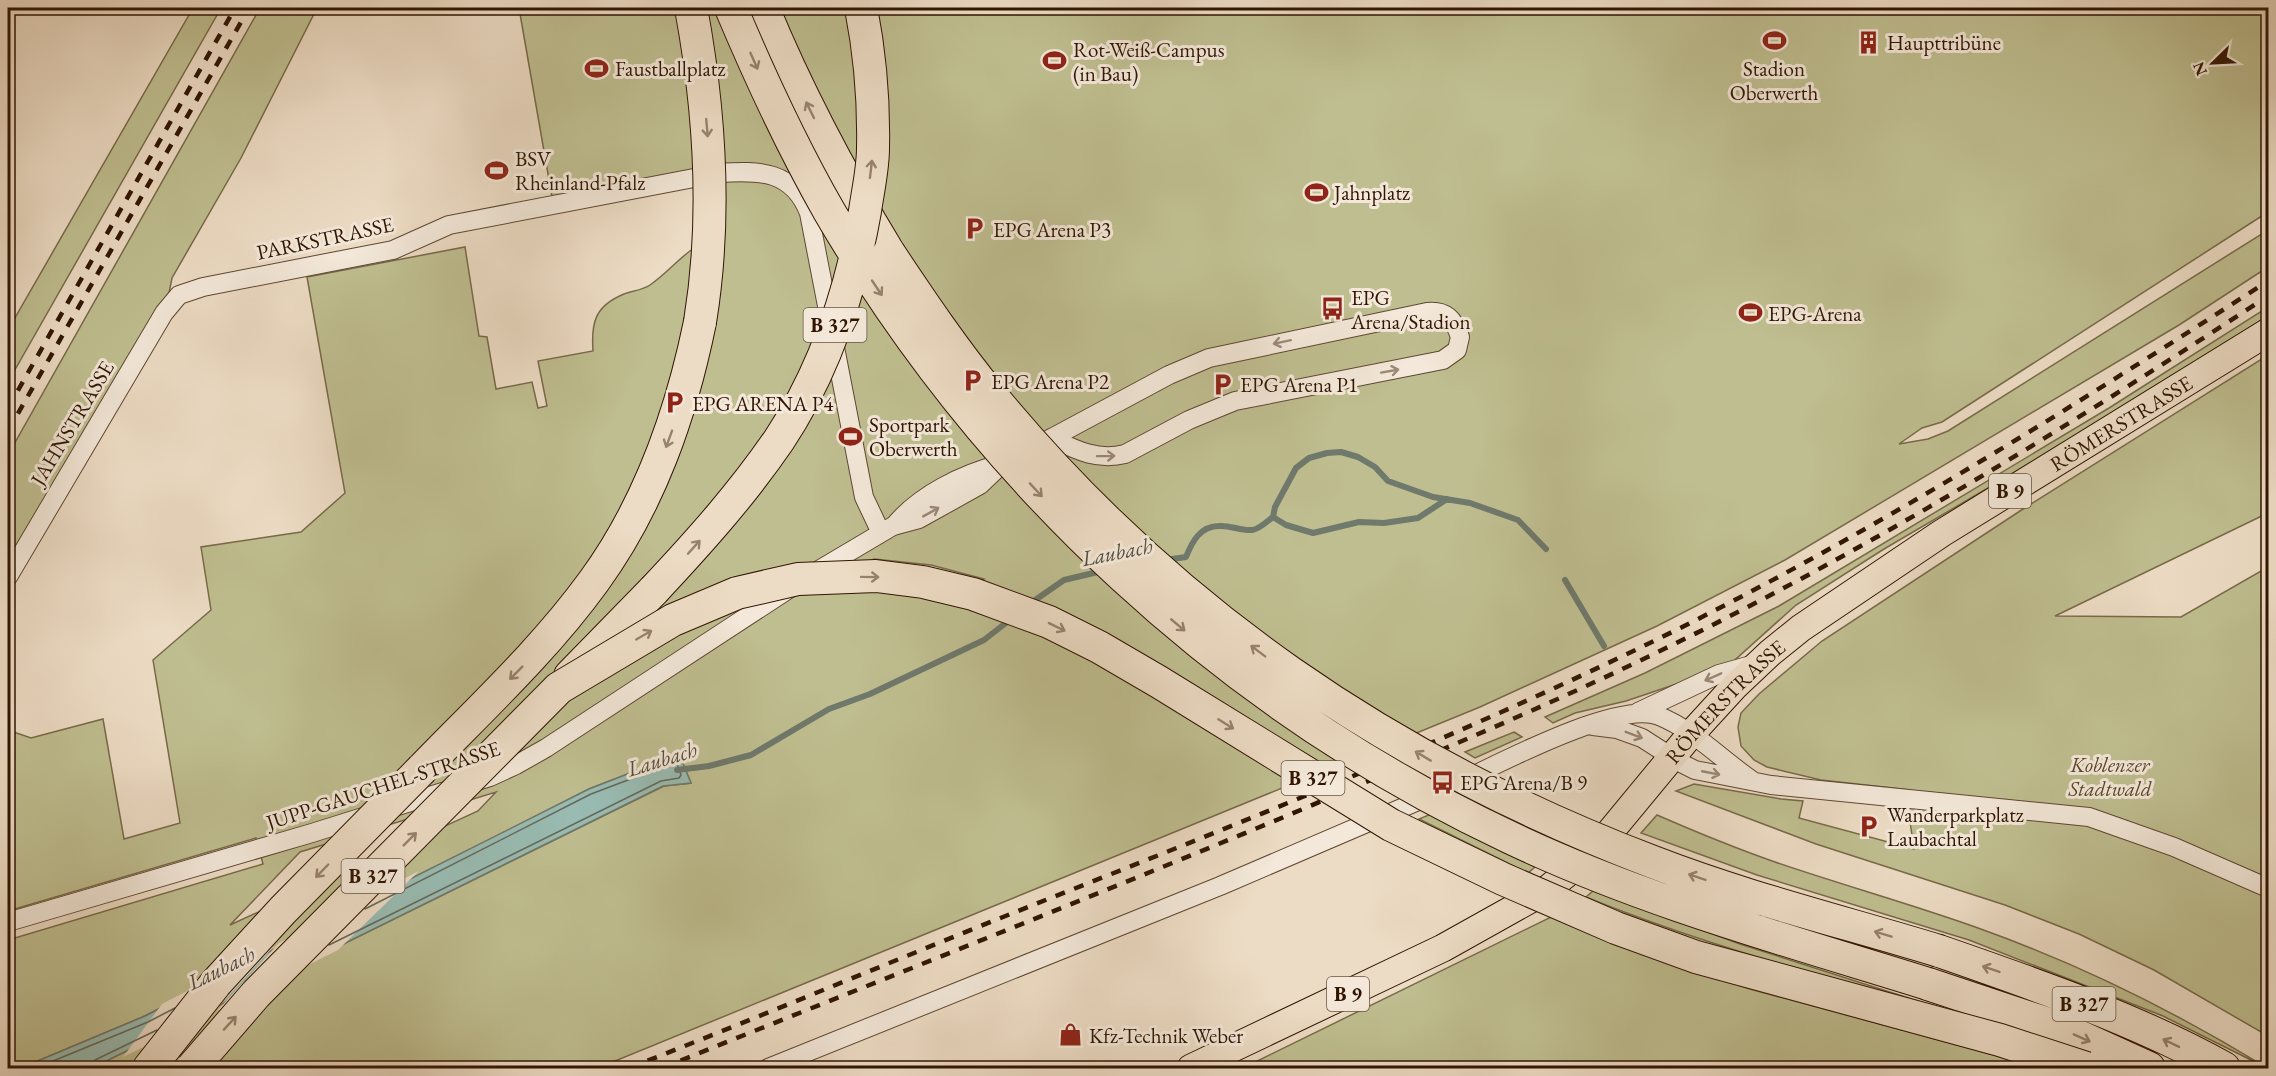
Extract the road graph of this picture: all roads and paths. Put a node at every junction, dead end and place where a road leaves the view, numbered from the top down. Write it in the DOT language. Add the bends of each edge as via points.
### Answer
graph roads {
  1 [pos="692,8"];
  2 [pos="731,8"];
  3 [pos="763,8"];
  4 [pos="861,8"];
  5 [pos="179,296"];
  6 [pos="2268,332"];
  7 [pos="1051,438"];
  8 [pos="887,530"];
  9 [pos="8,577"];
  10 [pos="1759,662"];
  11 [pos="559,688"];
  12 [pos="1638,712"];
  13 [pos="1591,726"];
  14 [pos="1691,734"];
  15 [pos="1672,757"];
  16 [pos="1753,781"];
  17 [pos="2268,888"];
  18 [pos="8,922"];
  19 [pos="149,1068"];
  20 [pos="192,1068"];
  21 [pos="768,1068"];
  22 [pos="1191,1068"];
  23 [pos="2086,1068"];
  24 [pos="2149,1068"];
  25 [pos="2224,1068"];
  1 -- 19 [label="highway, B 327, one-way, bridge" via="710,169 706,290 681,404 645,494 595,580 554,631 248,948"];
  2 -- 24 [label="highway, B 327, one-way, bridge" via="784,125 829,211 882,295 945,383 1067,523 1138,591 1223,662 1347,749 1446,805 1546,854 1714,918 2028,1016"];
  25 -- 3 [label="highway, B 327, one-way, bridge" via="2025,981 1730,888 1577,832 1439,766 1273,662 1140,552 1071,484 991,395 924,306 860,206"];
  11 -- 4 [label="highway, B 327, one-way, bridge" via="735,500 780,438 826,350 861,235 873,150 871,76"];
  5 -- 8 [label="street, PARKSTRASSE" via="202,287 393,250 449,225 720,173 764,172 790,184 805,201 864,497"];
  5 -- 9 [label="street, JAHNSTRASSE" via="164,313"];
  6 -- 10 [label="main road, RÖMERSTRASSE / B 9" via="1942,533 1834,604"];
  7 -- 7 [label="street, JUPP-GAUCHEL-STRASSE, one-way" via="1093,456 1125,454 1235,401 1443,360 1457,350 1460,337 1449,316 1436,311 1218,355 1169,375"];
  7 -- 8 [label="street, JUPP-GAUCHEL-STRASSE" via="935,492"];
  8 -- 18 [label="street, JUPP-GAUCHEL-STRASSE" via="507,769 312,833"];
  10 -- 12 [label="street, one-way" via="1719,674"];
  10 -- 14 [label="main road, RÖMERSTRASSE / B 9"];
  20 -- 11 [label="highway, B 327, one-way, bridge" via="256,994"];
  11 -- 23 [label="highway, B 327, one-way, bridge" via="673,620 736,593 770,584 876,576 973,594 1049,622 1099,647 1391,825 1564,906 1696,957 2000,1040"];
  12 -- 13 [label="street"];
  12 -- 14 [label="street" via="1659,716"];
  13 -- 15 [label="street, one-way" via="1634,735"];
  13 -- 21 [label="street" via="1540,744 1343,835"];
  14 -- 15 [label="main road, RÖMERSTRASSE / B 9"];
  14 -- 16 [label="street"];
  15 -- 16 [label="street, one-way" via="1702,772"];
  15 -- 22 [label="main road, RÖMERSTRASSE / B 9" via="1610,832 1545,891 1443,948"];
  16 -- 17 [label="street" via="2089,817 2174,847"];
}
